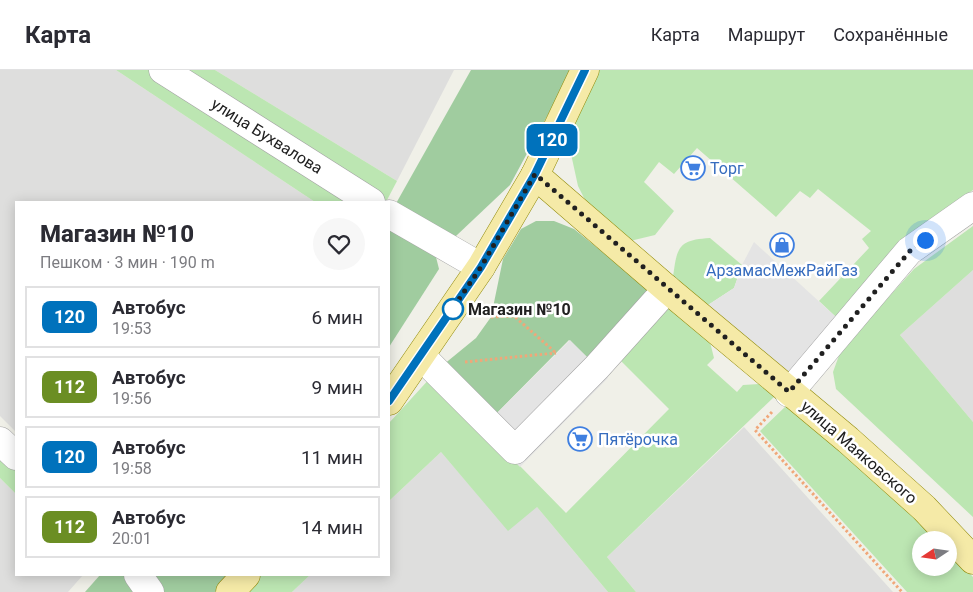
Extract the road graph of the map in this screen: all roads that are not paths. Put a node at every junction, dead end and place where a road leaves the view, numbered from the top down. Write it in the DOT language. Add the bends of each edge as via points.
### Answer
graph roads {
  1 [pos="163,70"];
  2 [pos="585,70"];
  3 [pos="535,174"];
  4 [pos="369,201"];
  5 [pos="973,206"];
  6 [pos="390,215"];
  7 [pos="481,267"];
  8 [pos="667,289"];
  9 [pos="421,356"];
  10 [pos="789,392"];
  11 [pos="390,400"];
  12 [pos="0,441"];
  13 [pos="15,455"];
  14 [pos="973,560"];
  15 [pos="139,576"];
  16 [pos="245,576"];
  17 [pos="150,592"];
  18 [pos="230,592"];
  1 -- 4 [label="street, улица Бухвалова"];
  2 -- 3 [label="main road"];
  3 -- 7 [label="main road"];
  3 -- 8 [label="main road, улица Маяковского"];
  5 -- 10 [label="street" via="910,251"];
  6 -- 7 [label="street"];
  7 -- 9 [label="main road"];
  8 -- 9 [label="street" via="597,367 515,450"];
  8 -- 10 [label="main road, улица Маяковского"];
  9 -- 11 [label="main road"];
  10 -- 14 [label="main road, улица Маяковского" via="924,508"];
  12 -- 13 [label="street"];
  15 -- 17 [label="street"];
  16 -- 18 [label="main road"];
}
